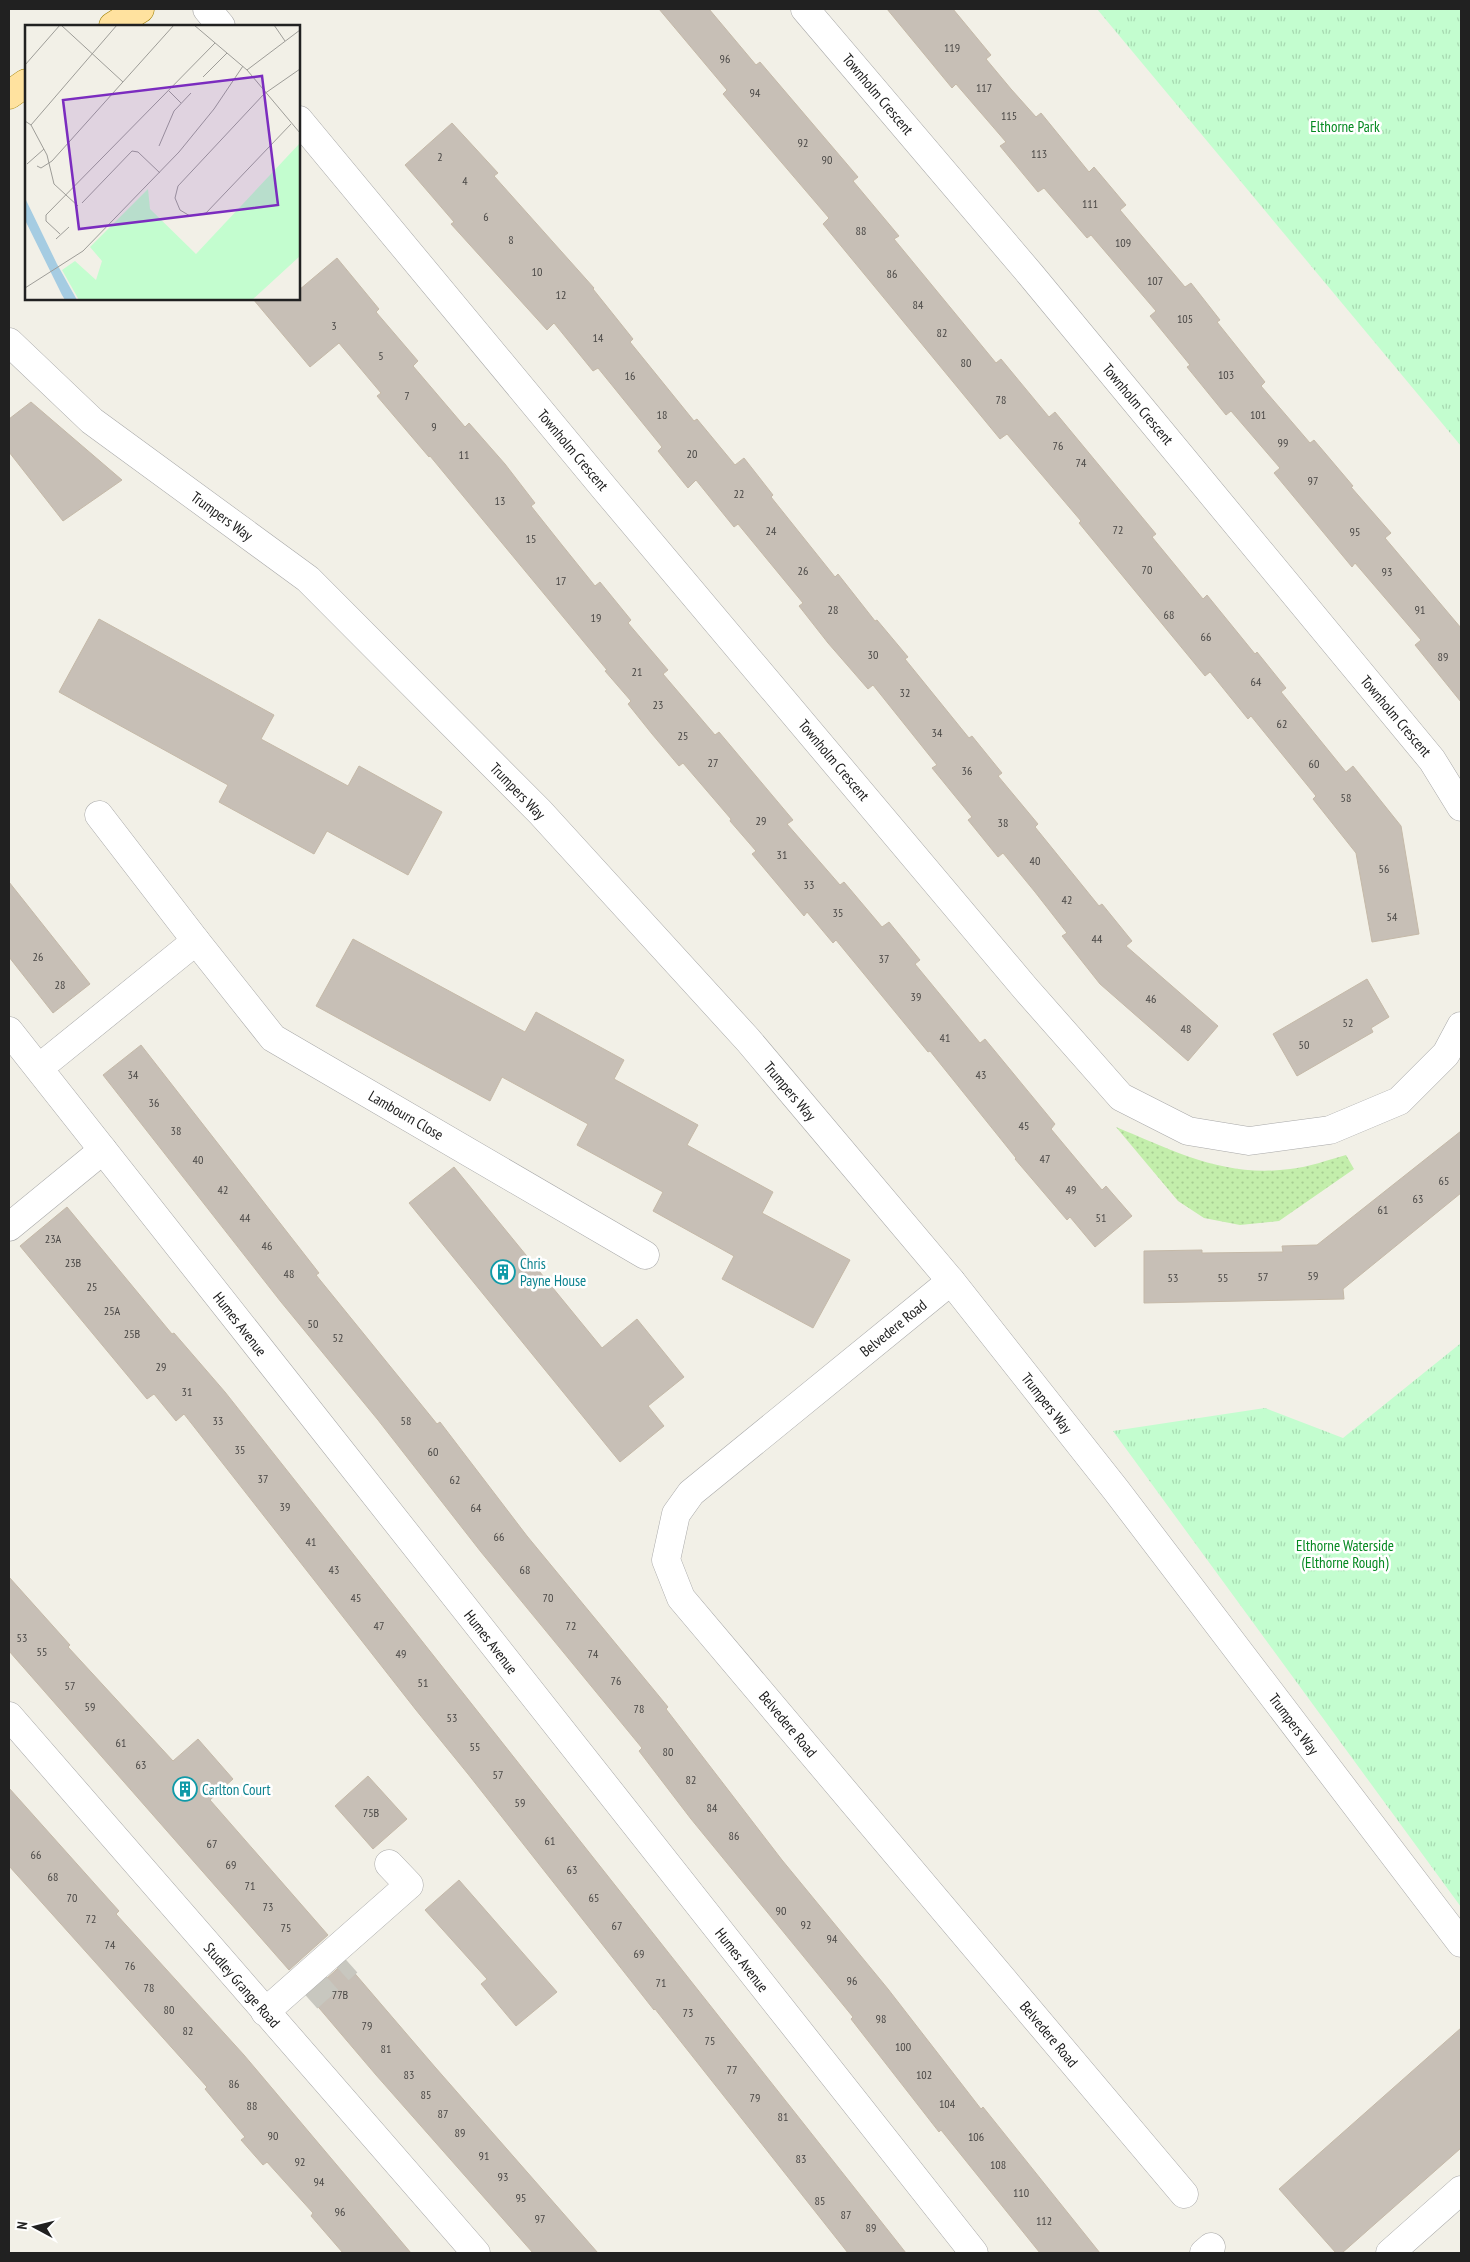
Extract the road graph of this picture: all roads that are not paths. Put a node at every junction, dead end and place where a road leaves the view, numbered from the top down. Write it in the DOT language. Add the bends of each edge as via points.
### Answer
graph roads {
  1 [pos="140,9"];
  2 [pos="206,9"];
  3 [pos="806,9"];
  4 [pos="115,25"];
  5 [pos="220,25"];
  6 [pos="25,84"];
  7 [pos="9,95"];
  8 [pos="300,121"];
  9 [pos="9,342"];
  10 [pos="1461,807"];
  11 [pos="99,816"];
  12 [pos="196,941"];
  13 [pos="1461,1026"];
  14 [pos="9,1030"];
  15 [pos="39,1068"];
  16 [pos="103,1150"];
  17 [pos="9,1227"];
  18 [pos="645,1255"];
  19 [pos="951,1281"];
  20 [pos="9,1716"];
  21 [pos="389,1864"];
  22 [pos="378,1936"];
  23 [pos="1461,1943"];
  24 [pos="348,1962"];
  25 [pos="308,1998"];
  26 [pos="271,2018"];
  27 [pos="1461,2190"];
  28 [pos="1184,2194"];
  29 [pos="476,2253"];
  30 [pos="974,2253"];
  31 [pos="1390,2253"];
  1 -- 4 [label="main road"];
  2 -- 5 [label="street"];
  3 -- 10 [label="street, Townholm Crescent" via="1031,275 1432,760"];
  6 -- 7 [label="main road"];
  8 -- 13 [label="street, Townholm Crescent" via="1025,988 1121,1097 1188,1131 1240,1140 1330,1130 1399,1101 1446,1054"];
  9 -- 19 [label="street, Trumpers Way" via="92,422 308,579 540,812 748,1040"];
  11 -- 12 [label="street, Lambourn Close"];
  12 -- 15 [label="street"];
  12 -- 18 [label="street, Lambourn Close" via="274,1038"];
  14 -- 15 [label="street, Humes Avenue"];
  15 -- 16 [label="street, Humes Avenue"];
  16 -- 17 [label="street"];
  16 -- 30 [label="street, Humes Avenue"];
  19 -- 23 [label="street, Trumpers Way" via="1116,1490"];
  19 -- 28 [label="street, Belvedere Road" via="691,1493 676,1514 666,1560 681,1598"];
  20 -- 26 [label="street, Studley Grange Road"];
  21 -- 26 [label="street" via="409,1884"];
  22 -- 24 [label="street"];
  25 -- 26 [label="street"];
  26 -- 29 [label="street, Studley Grange Road"];
  27 -- 31 [label="street"];
}
